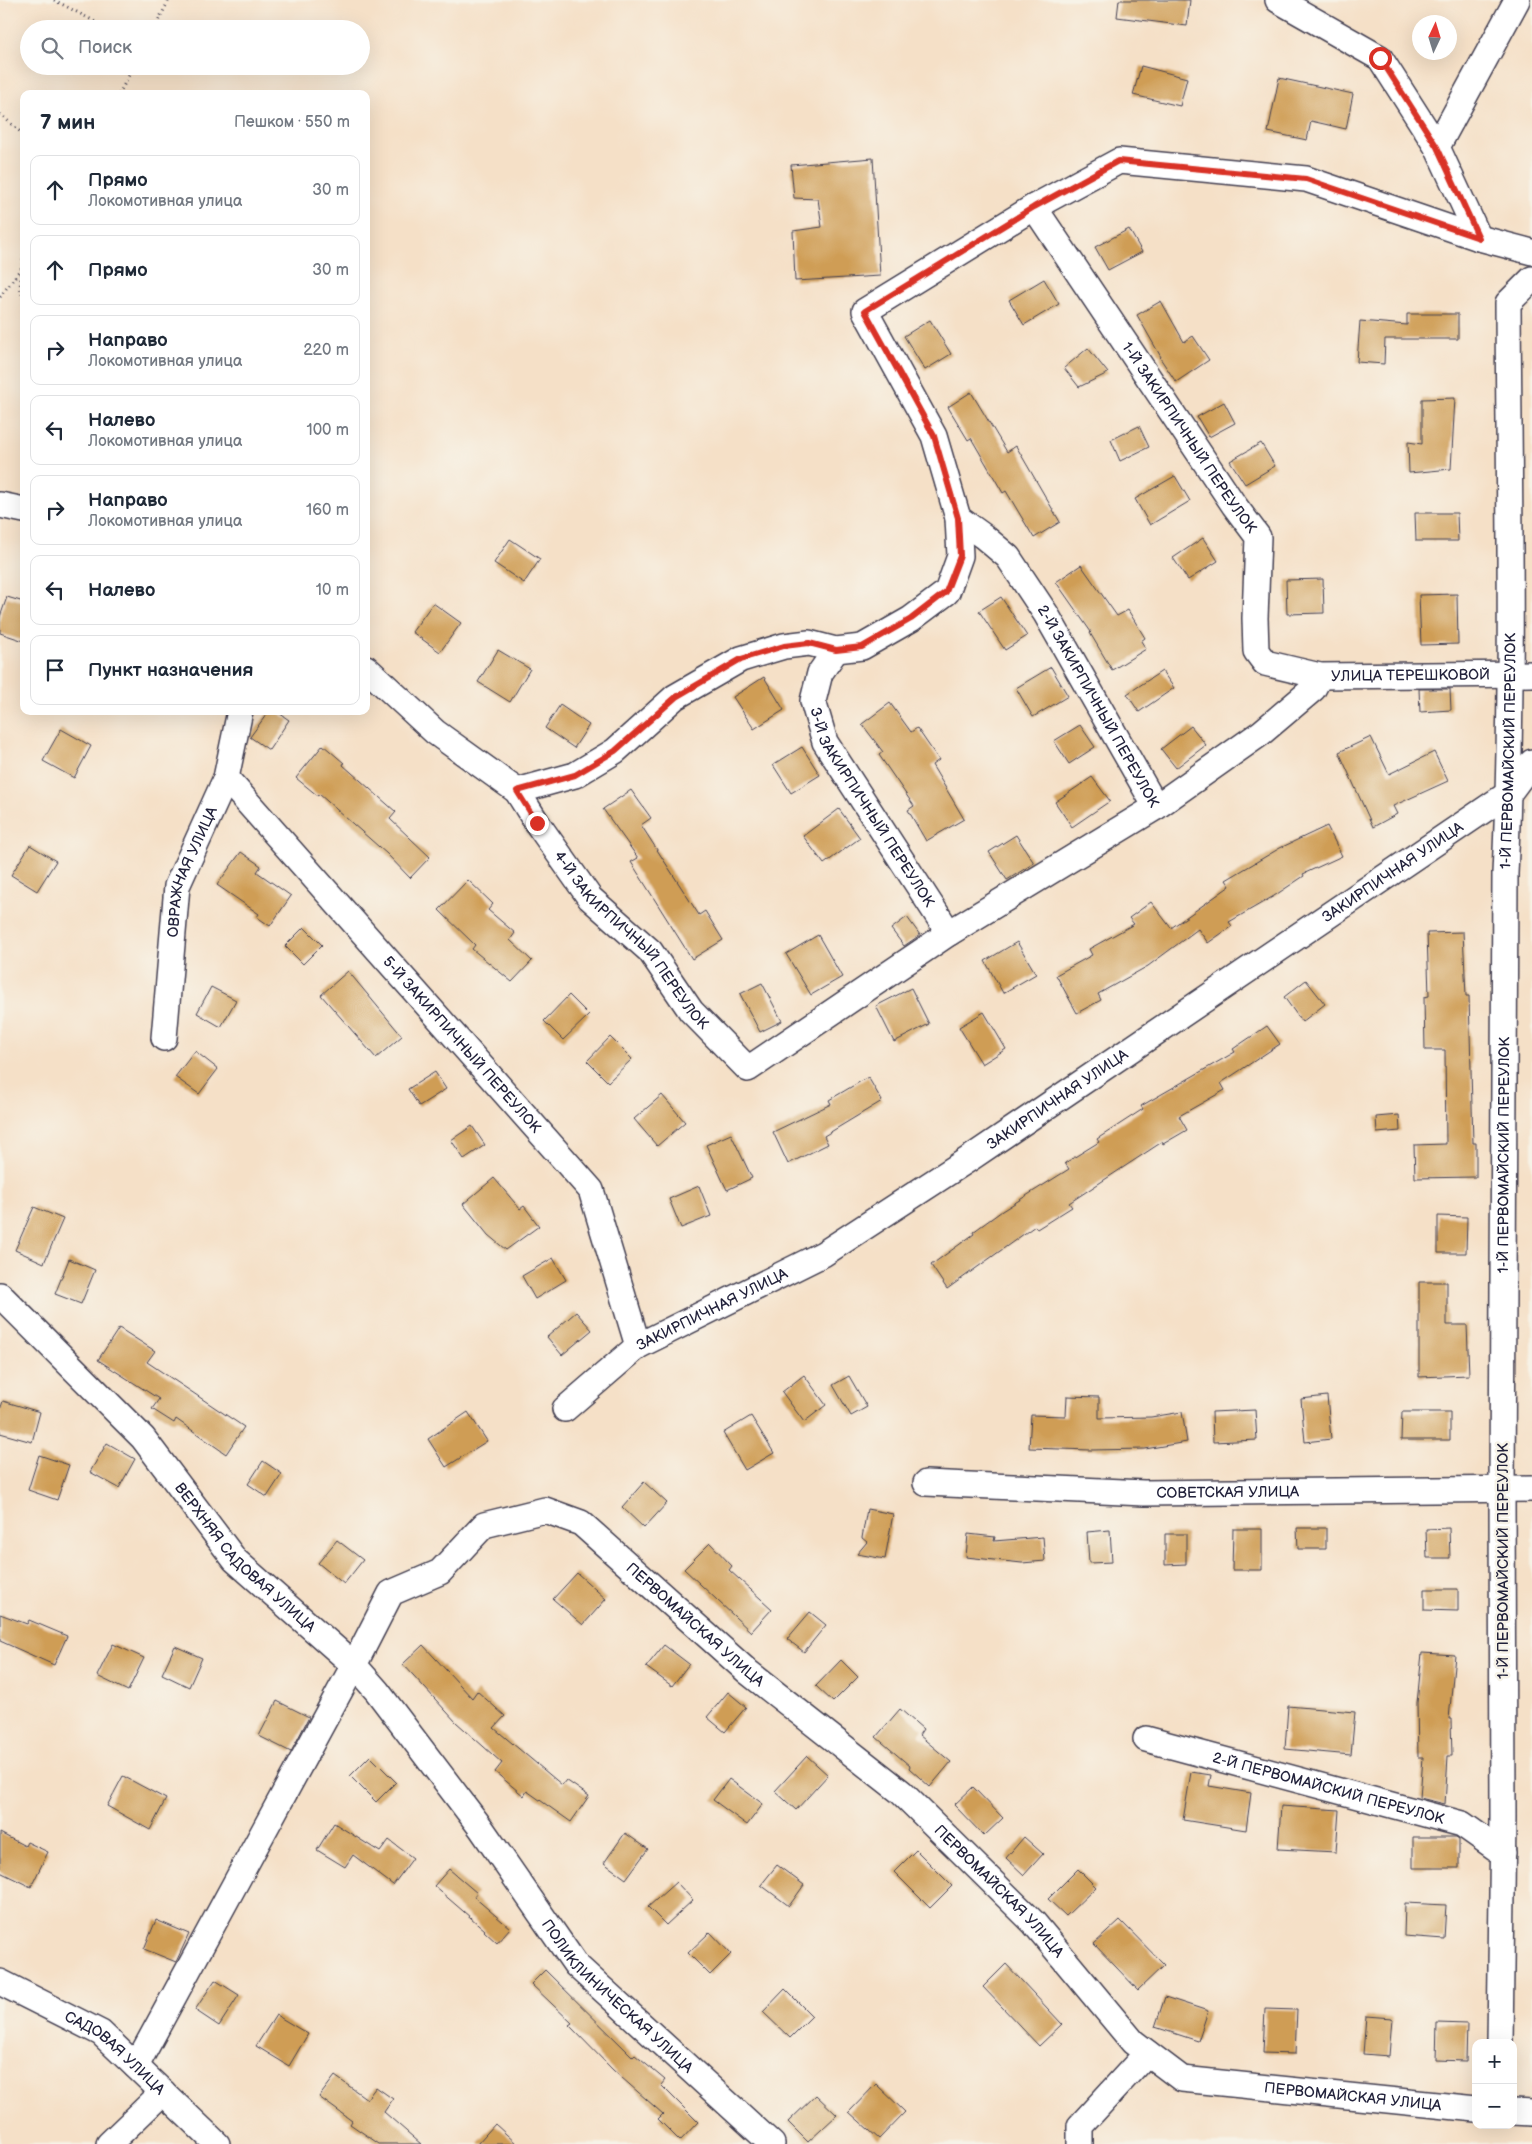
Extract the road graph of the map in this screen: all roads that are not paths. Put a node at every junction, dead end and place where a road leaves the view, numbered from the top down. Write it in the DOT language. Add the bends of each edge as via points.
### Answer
graph roads {
  1 [pos="1278,0"];
  2 [pos="1517,0"];
  3 [pos="1437,147"];
  4 [pos="1034,207"];
  5 [pos="1479,238"];
  6 [pos="1532,252"];
  7 [pos="1532,279"];
  8 [pos="0,505"];
  9 [pos="20,509"];
  10 [pos="958,518"];
  11 [pos="836,650"];
  12 [pos="370,672"];
  13 [pos="1521,674"];
  14 [pos="1320,676"];
  15 [pos="239,715"];
  16 [pos="1532,762"];
  17 [pos="226,778"];
  18 [pos="517,791"];
  19 [pos="1509,793"];
  20 [pos="1156,807"];
  21 [pos="949,933"];
  22 [pos="164,1038"];
  23 [pos="0,1295"];
  24 [pos="638,1346"];
  25 [pos="565,1408"];
  26 [pos="926,1483"];
  27 [pos="1532,1489"];
  28 [pos="1502,1490"];
  29 [pos="354,1665"];
  30 [pos="1146,1739"];
  31 [pos="481,1828"];
  32 [pos="1503,1854"];
  33 [pos="0,1982"];
  34 [pos="1500,2039"];
  35 [pos="1147,2053"];
  36 [pos="136,2066"];
  37 [pos="163,2092"];
  38 [pos="1472,2109"];
  39 [pos="1517,2112"];
  40 [pos="1532,2113"];
  41 [pos="110,2144"];
  42 [pos="216,2144"];
  43 [pos="772,2144"];
  44 [pos="1080,2144"];
  1 -- 3 [label="street" via="1380,58"];
  2 -- 3 [label="street"];
  3 -- 5 [label="street"];
  4 -- 5 [label="street" via="1118,161 1306,179"];
  4 -- 10 [label="street" via="865,311 934,436"];
  4 -- 14 [label="street, 1-Й ЗАКИРПИЧНЫЙ ПЕРЕУЛОК" via="1258,537 1256,651 1265,663"];
  5 -- 6 [label="street"];
  7 -- 13 [label="street, 1-Й ПЕРВОМАЙСКИЙ ПЕРЕУЛОК" via="1508,303"];
  8 -- 9 [label="street"];
  10 -- 11 [label="street" via="960,556 946,592 911,619 862,647"];
  10 -- 20 [label="street, 2-Й ЗАКИРПИЧНЫЙ ПЕРЕУЛОК" via="1008,557 1046,614"];
  11 -- 18 [label="street" via="809,643 784,646 741,659 676,697 615,751 575,775"];
  11 -- 21 [label="street, 3-Й ЗАКИРПИЧНЫЙ ПЕРЕУЛОК" via="820,673 813,701 825,742"];
  12 -- 18 [label="street, 4-Й ЗАКИРПИЧНЫЙ ПЕРЕУЛОК" via="435,732"];
  13 -- 14 [label="street, УЛИЦА ТЕРЕШКОВОЙ"];
  13 -- 19 [label="street, 1-Й ПЕРВОМАЙСКИЙ ПЕРЕУЛОК"];
  14 -- 20 [label="street, 2-Й ЗАКИРПИЧНЫЙ ПЕРЕУЛОК" via="1313,688 1261,733"];
  15 -- 17 [label="street, ОВРАЖНАЯ УЛИЦА"];
  16 -- 19 [label="street, ЗАКИРПИЧНАЯ УЛИЦА"];
  17 -- 22 [label="street, ОВРАЖНАЯ УЛИЦА" via="177,886"];
  17 -- 24 [label="street, 5-Й ЗАКИРПИЧНЫЙ ПЕРЕУЛОК" via="591,1190"];
  18 -- 21 [label="street, 4-Й ЗАКИРПИЧНЫЙ ПЕРЕУЛОК" via="590,898 650,951 691,1011 748,1068"];
  19 -- 24 [label="street, ЗАКИРПИЧНАЯ УЛИЦА" via="824,1254"];
  19 -- 28 [label="street, 1-Й ПЕРВОМАЙСКИЙ ПЕРЕУЛОК" via="1505,874"];
  20 -- 21 [label="street"];
  23 -- 29 [label="street, ВЕРХНЯЯ САДОВАЯ УЛИЦА" via="143,1438 235,1560"];
  24 -- 25 [label="street, ЗАКИРПИЧНАЯ УЛИЦА"];
  26 -- 28 [label="street, СОВЕТСКАЯ УЛИЦА" via="1144,1493"];
  27 -- 28 [label="street, СОВЕТСКАЯ УЛИЦА"];
  28 -- 32 [label="street, 1-Й ПЕРВОМАЙСКИЙ ПЕРЕУЛОК"];
  29 -- 31 [label="street, ВЕРХНЯЯ САДОВАЯ УЛИЦА"];
  29 -- 35 [label="street, ПЕРВОМАЙСКАЯ УЛИЦА" via="391,1593 440,1572 484,1525 546,1510 580,1523 748,1672 901,1792 1034,1923 1133,2042"];
  29 -- 36 [label="street"];
  30 -- 32 [label="street, 2-Й ПЕРВОМАЙСКИЙ ПЕРЕУЛОК" via="1462,1824"];
  31 -- 43 [label="street, ПОЛИКЛИНИЧЕСКАЯ УЛИЦА" via="576,1965"];
  32 -- 34 [label="street, 1-Й ПЕРВОМАЙСКИЙ ПЕРЕУЛОК"];
  33 -- 36 [label="street, САДОВАЯ УЛИЦА" via="101,2033"];
  35 -- 38 [label="street, ПЕРВОМАЙСКАЯ УЛИЦА" via="1182,2079"];
  35 -- 44 [label="street" via="1080,2126"];
  36 -- 37 [label="street, САДОВАЯ УЛИЦА"];
  37 -- 41 [label="street"];
  37 -- 42 [label="street, САДОВАЯ УЛИЦА"];
  39 -- 40 [label="street"];
}
